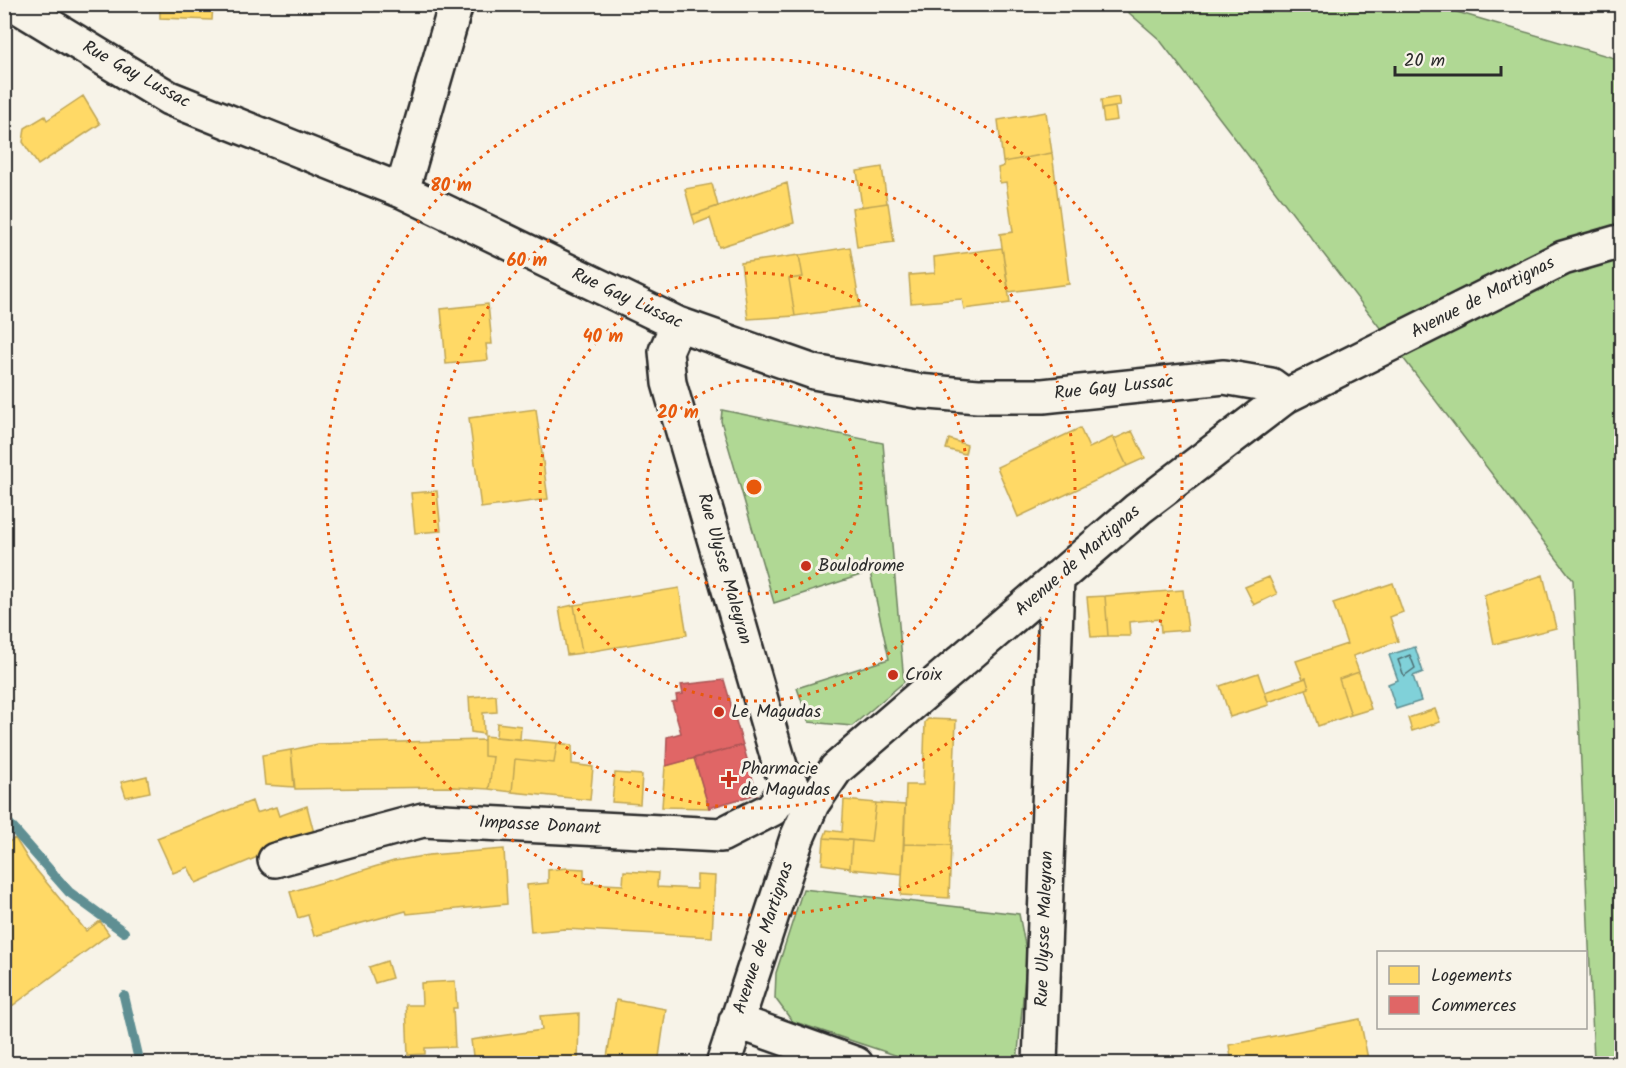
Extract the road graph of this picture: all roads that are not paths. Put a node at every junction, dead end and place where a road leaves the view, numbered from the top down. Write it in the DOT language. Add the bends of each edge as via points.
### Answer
graph roads {
  1 [pos="14,4"];
  2 [pos="456,4"];
  3 [pos="402,191"];
  4 [pos="1622,241"];
  5 [pos="678,324"];
  6 [pos="1286,396"];
  7 [pos="1057,578"];
  8 [pos="801,794"];
  9 [pos="274,860"];
  10 [pos="736,1021"];
  11 [pos="723,1064"];
  12 [pos="856,1064"];
  13 [pos="1040,1064"];
  1 -- 3 [label="street, Rue Gay Lussac" via="169,98"];
  2 -- 3 [label="street"];
  3 -- 5 [label="street, Rue Gay Lussac"];
  4 -- 6 [label="street, Avenue de Martignas" via="1563,258"];
  5 -- 6 [label="street, Rue Gay Lussac" via="814,372 917,391 1043,396 1224,377 1271,385"];
  5 -- 8 [label="street, Rue Ulysse Maleyran" via="666,351 669,383 781,769"];
  6 -- 7 [label="street, Avenue de Martignas" via="1138,509"];
  7 -- 8 [label="street, Avenue de Martignas" via="836,769"];
  7 -- 13 [label="street, Rue Ulysse Maleyran"];
  8 -- 9 [label="street, Impasse Donant" via="720,835 423,820"];
  8 -- 10 [label="street, Avenue de Martignas" via="797,838"];
  10 -- 11 [label="street, Avenue de Martignas"];
  10 -- 12 [label="street"];
}
